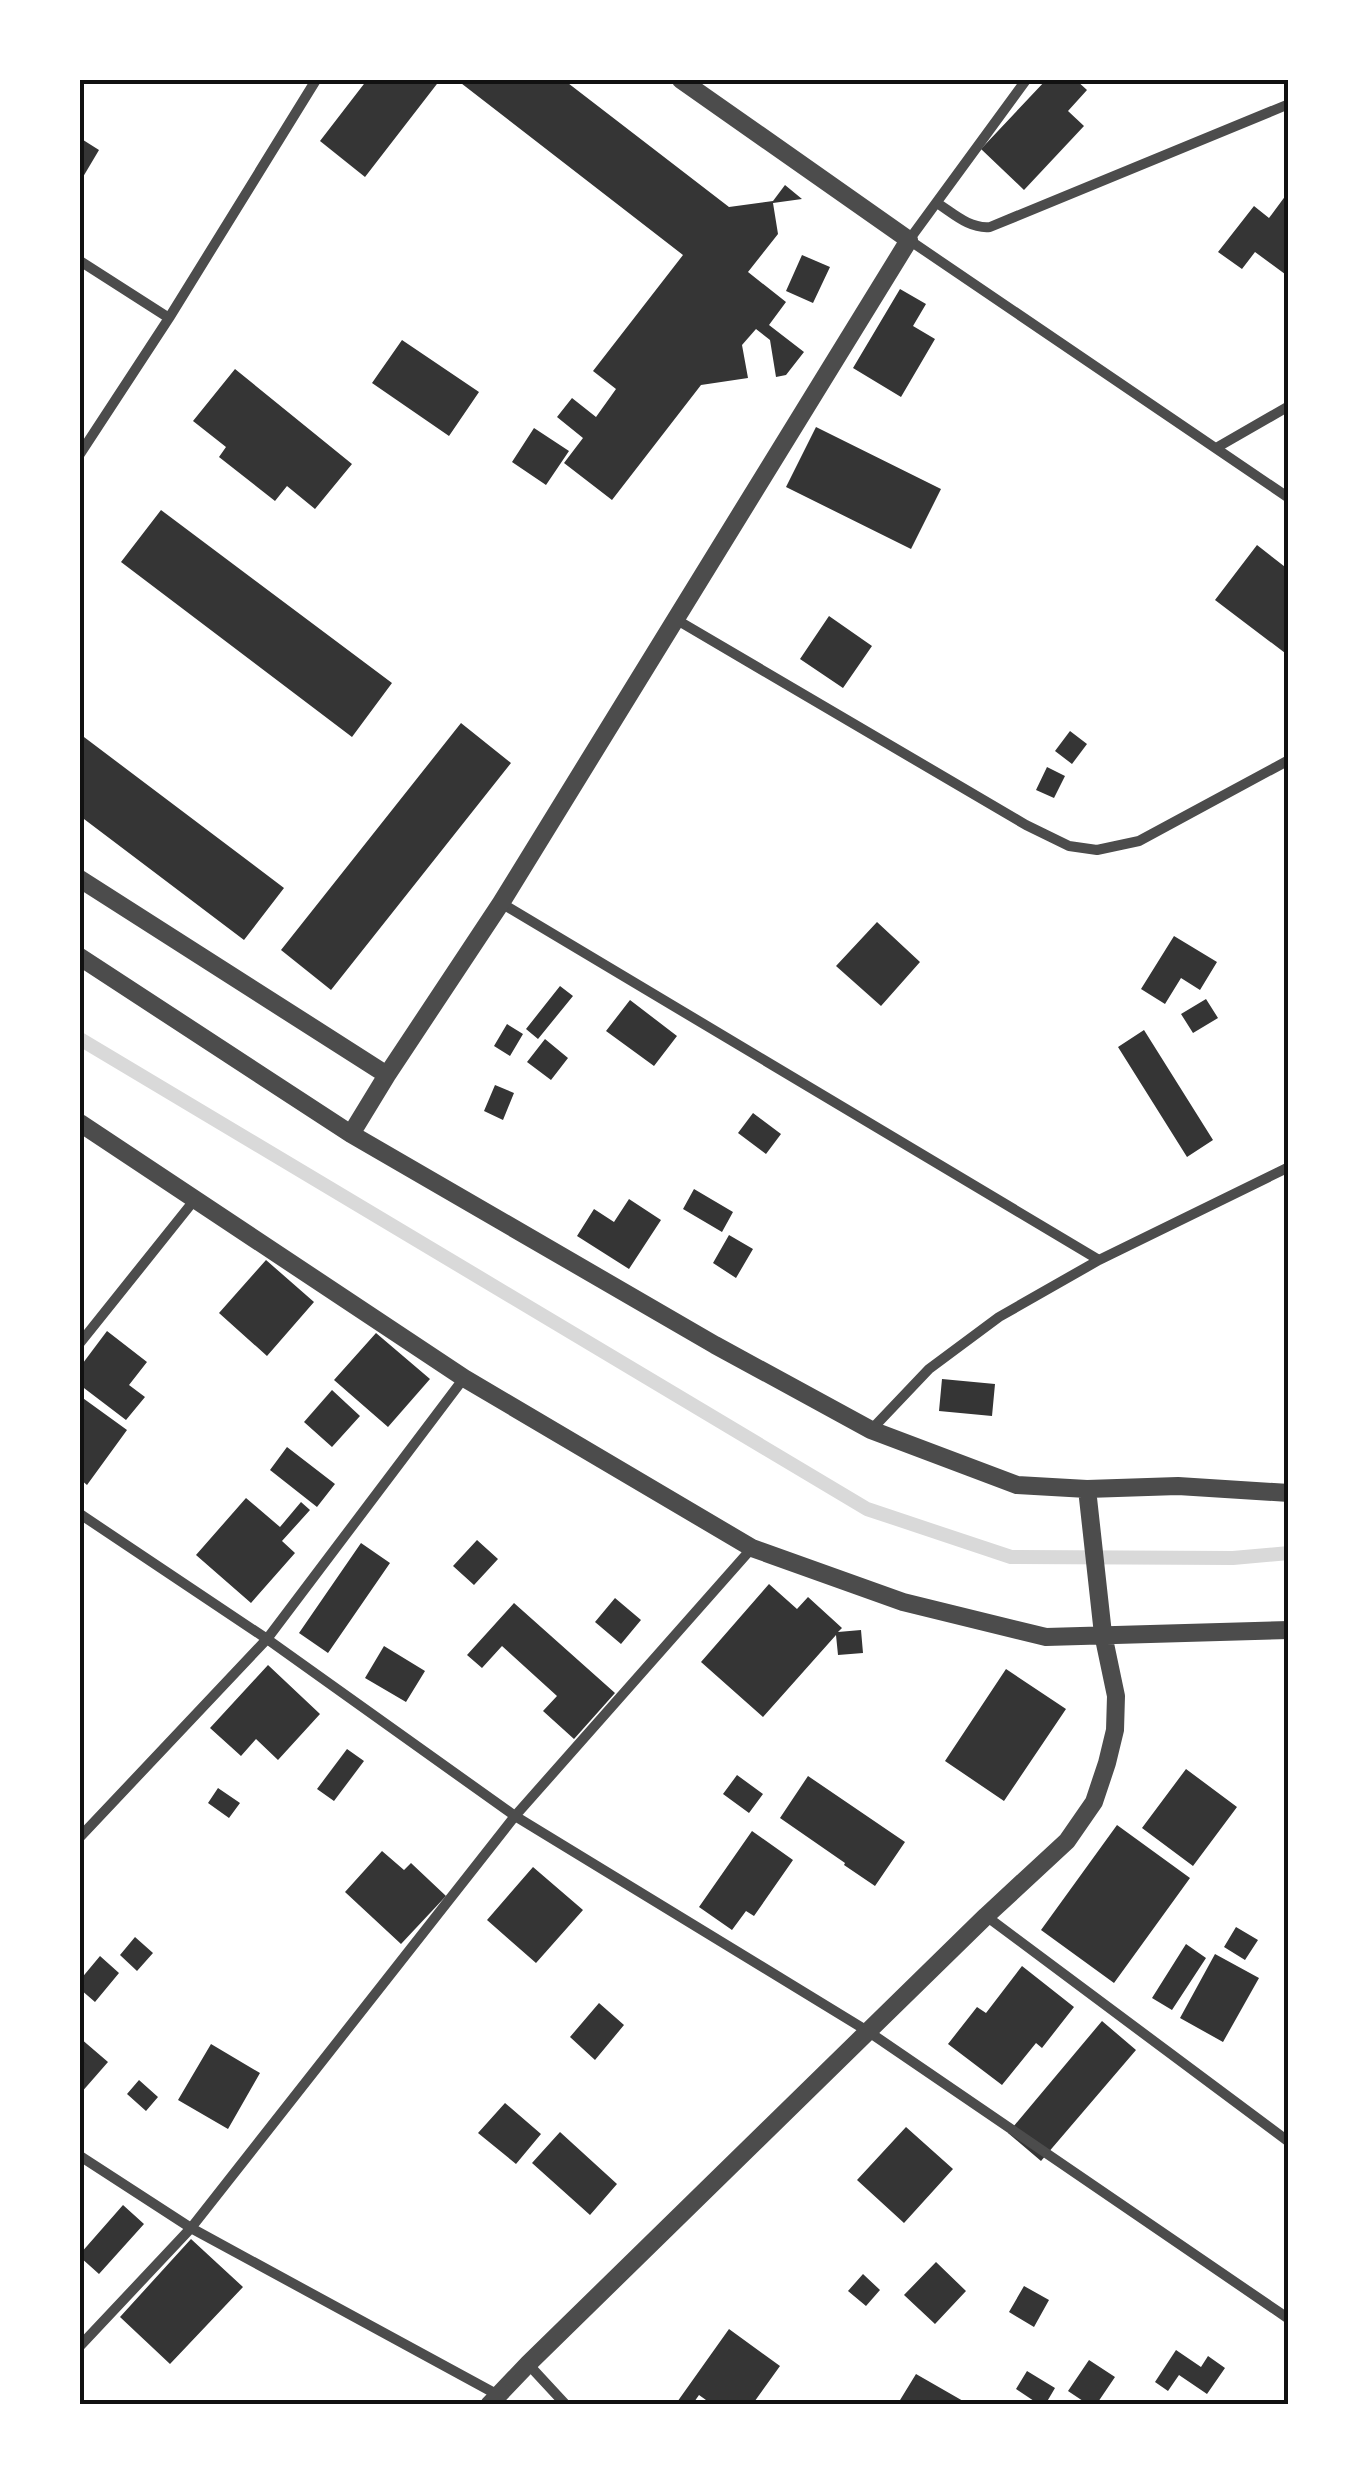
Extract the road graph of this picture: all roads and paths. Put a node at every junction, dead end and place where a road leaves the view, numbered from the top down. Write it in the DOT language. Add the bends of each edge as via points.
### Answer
graph roads {
  1 [pos="316,80"];
  2 [pos="681,80"];
  3 [pos="1026,80"];
  4 [pos="1289,104"];
  5 [pos="936,202"];
  6 [pos="909,240"];
  7 [pos="80,261"];
  8 [pos="169,318"];
  9 [pos="1289,406"];
  10 [pos="1216,448"];
  11 [pos="80,454"];
  12 [pos="1289,498"];
  13 [pos="677,620"];
  14 [pos="1289,760"];
  15 [pos="80,879"];
  16 [pos="502,903"];
  17 [pos="80,957"];
  18 [pos="387,1075"];
  19 [pos="80,1123"];
  20 [pos="352,1134"];
  21 [pos="1289,1168"];
  22 [pos="196,1198"];
  23 [pos="1099,1260"];
  24 [pos="80,1343"];
  25 [pos="464,1378"];
  26 [pos="871,1430"];
  27 [pos="1087,1489"];
  28 [pos="1289,1493"];
  29 [pos="80,1514"];
  30 [pos="752,1548"];
  31 [pos="1289,1630"];
  32 [pos="1103,1634"];
  33 [pos="266,1639"];
  34 [pos="514,1816"];
  35 [pos="80,1837"];
  36 [pos="986,1916"];
  37 [pos="868,2032"];
  38 [pos="1289,2142"];
  39 [pos="80,2156"];
  40 [pos="191,2228"];
  41 [pos="1289,2318"];
  42 [pos="80,2346"];
  43 [pos="528,2364"];
  44 [pos="493,2400"];
  45 [pos="566,2405"];
  1 -- 8 [label="street"];
  2 -- 6 [label="street"];
  3 -- 5 [label="street"];
  4 -- 5 [label="street" via="990,227 971,225"];
  5 -- 6 [label="street"];
  6 -- 10 [label="street"];
  6 -- 13 [label="street"];
  7 -- 8 [label="street"];
  8 -- 11 [label="street"];
  9 -- 10 [label="street"];
  10 -- 12 [label="street"];
  13 -- 14 [label="street" via="1069,846 1098,850 1139,841"];
  13 -- 16 [label="street"];
  15 -- 18 [label="street"];
  16 -- 18 [label="street"];
  16 -- 23 [label="street"];
  17 -- 20 [label="street"];
  18 -- 20 [label="street"];
  19 -- 22 [label="street"];
  20 -- 26 [label="street"];
  21 -- 23 [label="street"];
  22 -- 24 [label="street"];
  22 -- 25 [label="street"];
  23 -- 26 [label="street" via="929,1369"];
  25 -- 30 [label="street"];
  25 -- 33 [label="street"];
  26 -- 27 [label="street" via="1017,1485"];
  27 -- 28 [label="street"];
  27 -- 32 [label="street"];
  29 -- 33 [label="street"];
  30 -- 32 [label="street" via="904,1602 1046,1636"];
  30 -- 34 [label="street"];
  31 -- 32 [label="street"];
  32 -- 36 [label="street" via="1116,1696 1115,1730 1094,1802 1067,1842"];
  33 -- 34 [label="street"];
  33 -- 35 [label="street"];
  34 -- 37 [label="street"];
  34 -- 40 [label="street"];
  36 -- 37 [label="street"];
  36 -- 38 [label="street"];
  37 -- 41 [label="street"];
  37 -- 43 [label="street"];
  39 -- 40 [label="street"];
  40 -- 42 [label="street"];
  40 -- 44 [label="street"];
  43 -- 44 [label="street"];
  43 -- 45 [label="street"];
}
